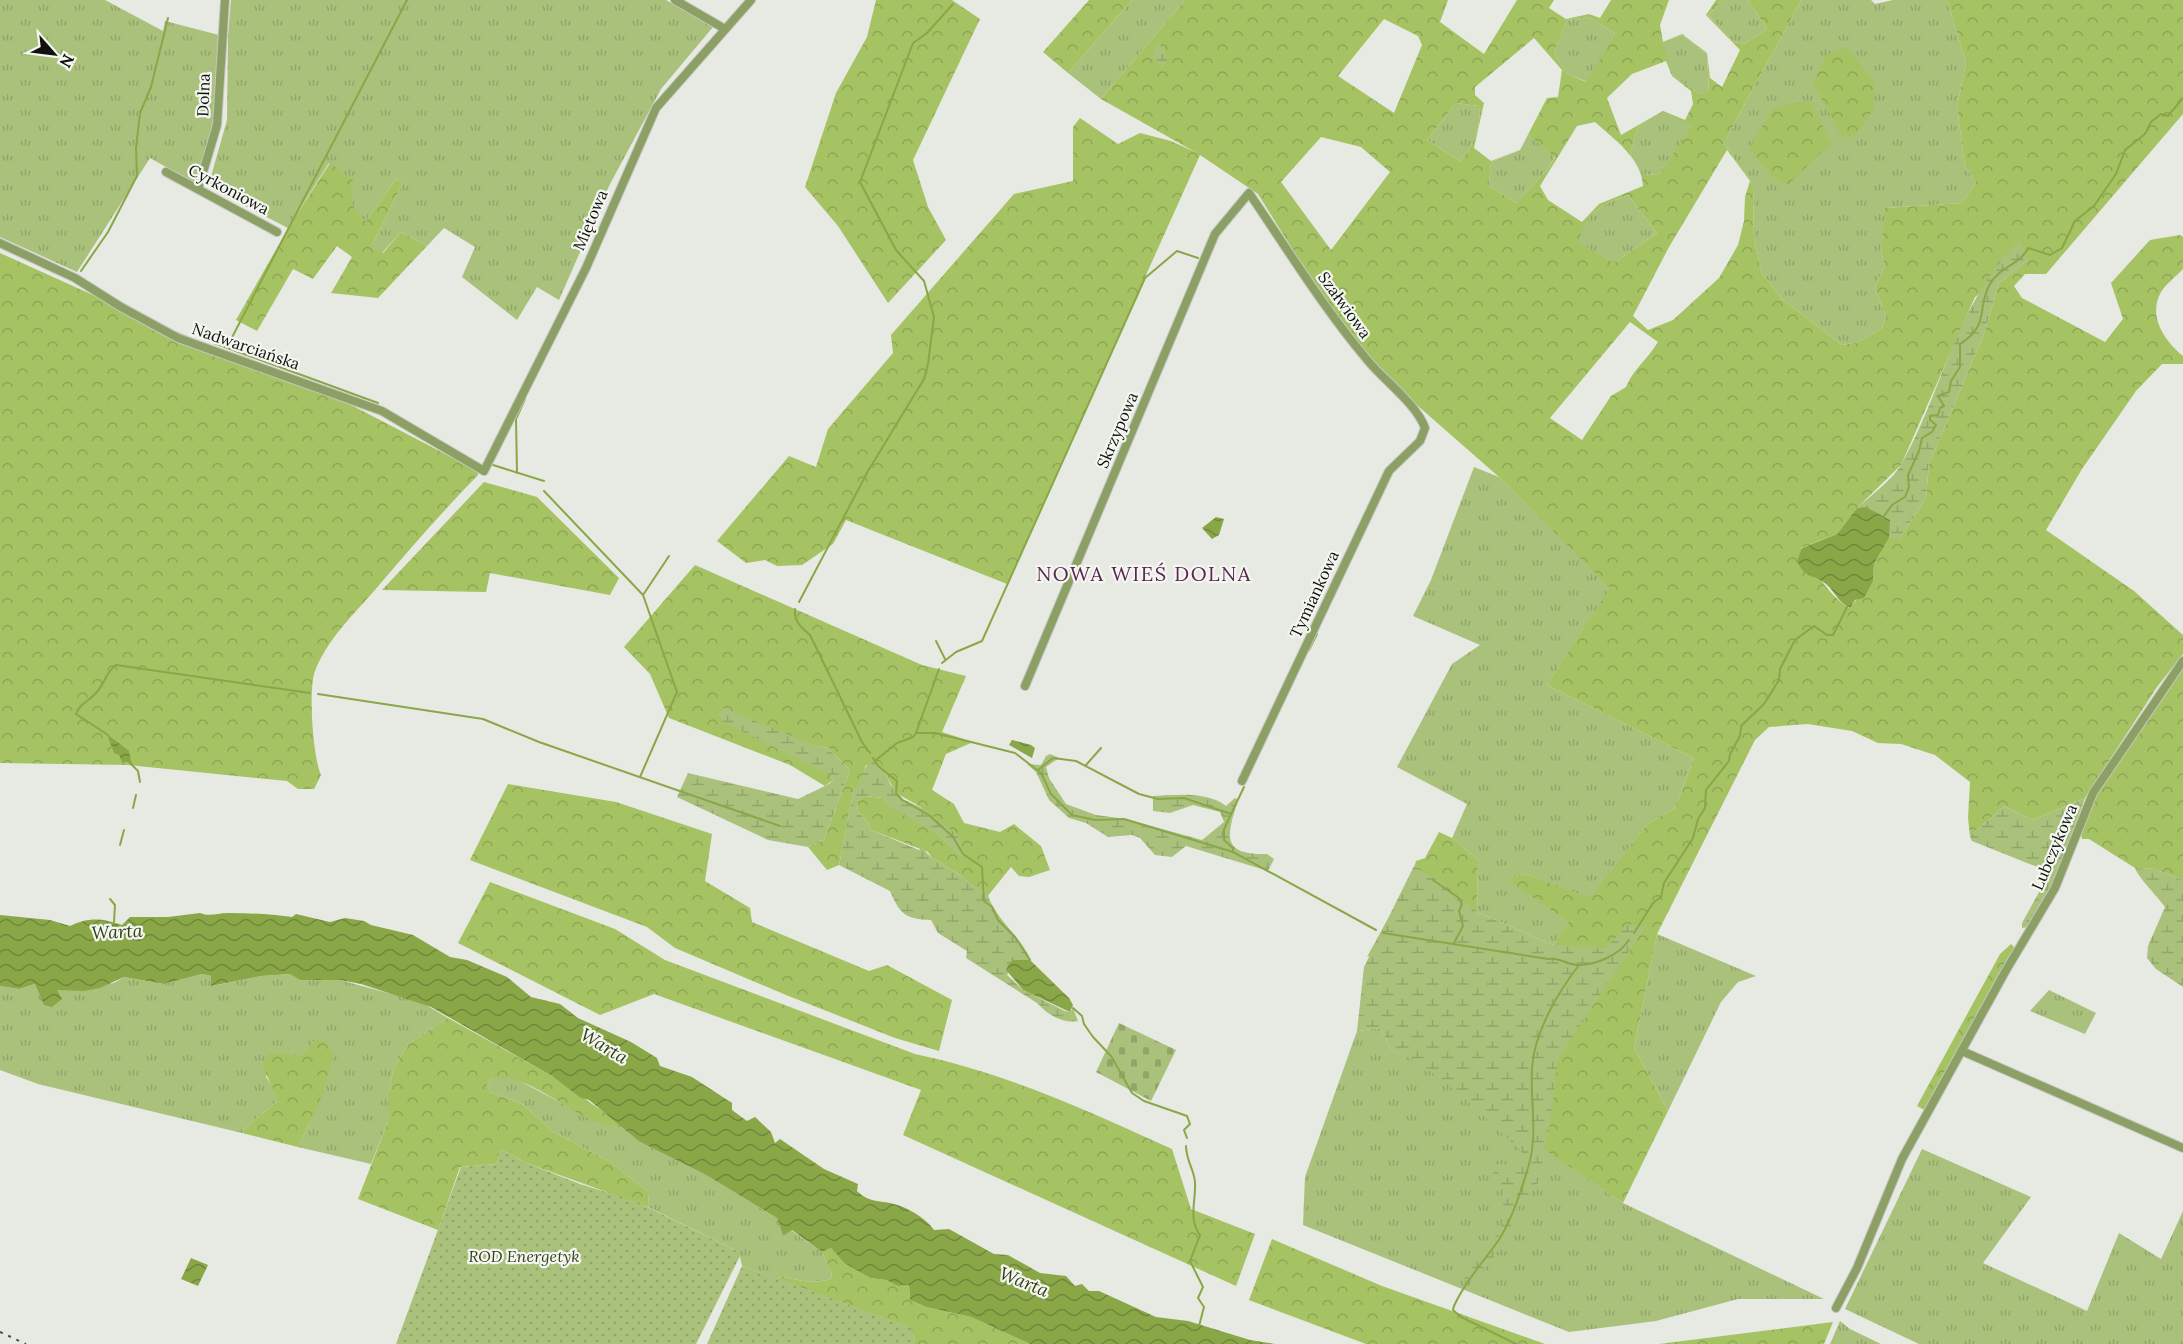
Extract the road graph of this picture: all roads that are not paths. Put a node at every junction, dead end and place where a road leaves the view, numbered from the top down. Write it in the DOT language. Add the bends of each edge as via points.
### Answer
graph roads {
  1 [pos="225,0"];
  2 [pos="751,0"];
  3 [pos="680,1"];
  4 [pos="725,29"];
  5 [pos="166,172"];
  6 [pos="198,189"];
  7 [pos="1249,193"];
  8 [pos="277,232"];
  9 [pos="0,243"];
  10 [pos="1425,428"];
  11 [pos="484,471"];
  12 [pos="2183,661"];
  13 [pos="1025,686"];
  14 [pos="1242,781"];
  15 [pos="1962,1051"];
  16 [pos="2183,1149"];
  17 [pos="1836,1308"];
  1 -- 6 [label="street, Dolna" via="217,125"];
  2 -- 4 [label="street, Miętowa"];
  3 -- 4 [label="street"];
  4 -- 11 [label="street, Miętowa" via="656,108 586,268"];
  5 -- 6 [label="street, Cyrkoniowa"];
  6 -- 8 [label="street, Cyrkoniowa"];
  7 -- 10 [label="street, Szałwiowa" via="1321,301 1368,361 1416,412"];
  7 -- 13 [label="street, Skrzypowa" via="1215,234"];
  9 -- 11 [label="street, Nadwarciańska" via="75,278 178,338 382,411"];
  10 -- 14 [label="street, Tymiankowa" via="1420,441 1389,471"];
  12 -- 15 [label="street, Lubczykowa" via="2093,793 2055,888"];
  15 -- 16 [label="street"];
  15 -- 17 [label="street, Lubczykowa" via="1902,1160"];
}
